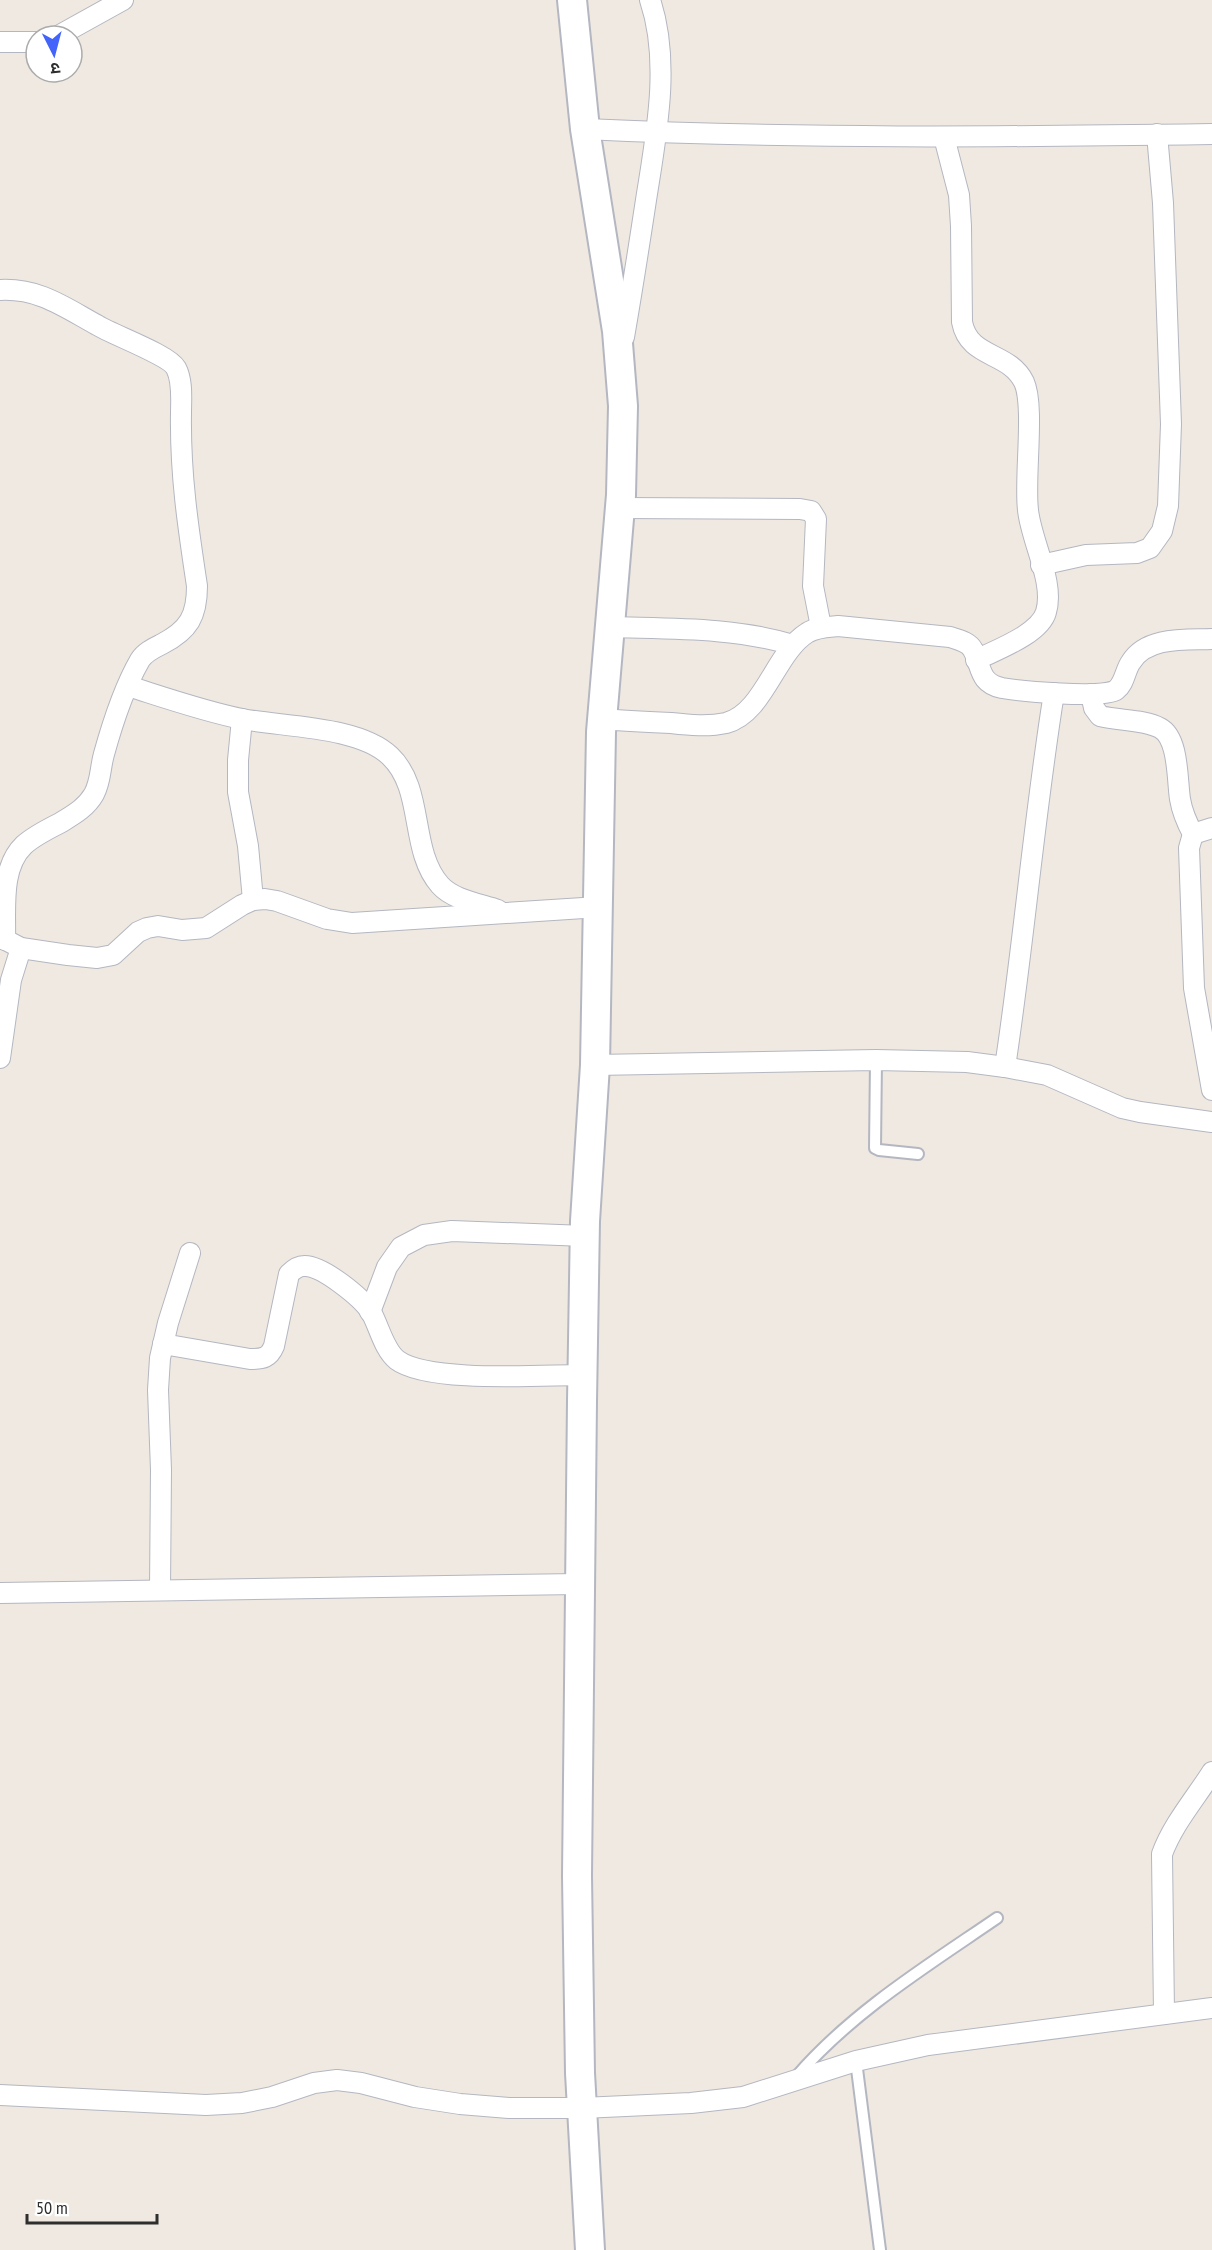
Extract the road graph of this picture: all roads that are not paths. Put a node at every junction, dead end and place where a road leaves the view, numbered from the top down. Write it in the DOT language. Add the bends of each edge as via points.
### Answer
graph roads {
  1 [pos="123,0"];
  2 [pos="572,0"];
  3 [pos="650,0"];
  4 [pos="80,24"];
  5 [pos="0,42"];
  6 [pos="24,42"];
  7 [pos="585,129"];
  8 [pos="656,133"];
  9 [pos="1157,134"];
  10 [pos="1212,134"];
  11 [pos="944,137"];
  12 [pos="0,290"];
  13 [pos="620,366"];
  14 [pos="620,508"];
  15 [pos="1041,565"];
  16 [pos="609,627"];
  17 [pos="821,627"];
  18 [pos="1212,639"];
  19 [pos="793,645"];
  20 [pos="976,660"];
  21 [pos="128,686"];
  22 [pos="1054,693"];
  23 [pos="1091,694"];
  24 [pos="242,719"];
  25 [pos="602,719"];
  26 [pos="1203,831"];
  27 [pos="253,900"];
  28 [pos="599,907"];
  29 [pos="509,913"];
  30 [pos="9,942"];
  31 [pos="0,1058"];
  32 [pos="876,1060"];
  33 [pos="595,1065"];
  34 [pos="1005,1067"];
  35 [pos="1212,1090"];
  36 [pos="1212,1122"];
  37 [pos="918,1154"];
  38 [pos="585,1236"];
  39 [pos="190,1253"];
  40 [pos="370,1312"];
  41 [pos="163,1344"];
  42 [pos="582,1375"];
  43 [pos="579,1584"];
  44 [pos="160,1590"];
  45 [pos="0,1593"];
  46 [pos="1212,1772"];
  47 [pos="997,1918"];
  48 [pos="1212,2008"];
  49 [pos="1164,2014"];
  50 [pos="856,2061"];
  51 [pos="790,2084"];
  52 [pos="0,2095"];
  53 [pos="582,2108"];
  54 [pos="590,2250"];
  55 [pos="880,2250"];
  1 -- 4 [label="street"];
  2 -- 7 [label="street"];
  3 -- 8 [label="street" via="661,51"];
  5 -- 6 [label="street"];
  7 -- 8 [label="street"];
  7 -- 13 [label="street"];
  8 -- 11 [label="street"];
  8 -- 13 [label="street"];
  9 -- 10 [label="street"];
  9 -- 11 [label="street"];
  9 -- 15 [label="street" via="1171,424 1168,506 1162,531 1150,548 1137,553 1086,555"];
  11 -- 15 [label="street" via="959,195 964,334 977,348 1006,362 1025,384 1029,405 1028,511"];
  12 -- 21 [label="street" via="27,291 46,297 107,332 167,359 179,376 181,474 197,603 182,632 142,657"];
  13 -- 14 [label="street"];
  14 -- 16 [label="street"];
  14 -- 17 [label="street" via="811,511 816,519 813,586"];
  15 -- 20 [label="street" via="1048,598 1046,614 1038,626"];
  16 -- 19 [label="street" via="703,630"];
  16 -- 25 [label="street"];
  17 -- 19 [label="street"];
  17 -- 20 [label="street" via="950,637 964,641 973,649"];
  18 -- 23 [label="street" via="1170,641 1143,649 1131,660 1115,691"];
  19 -- 25 [label="street" via="751,707 726,723 703,726"];
  20 -- 22 [label="street" via="980,673 999,687"];
  21 -- 24 [label="street"];
  21 -- 30 [label="street" via="94,793 85,806 25,844 14,858 7,875"];
  22 -- 23 [label="street"];
  22 -- 34 [label="street"];
  23 -- 26 [label="street" via="1100,716 1146,723 1169,735 1186,821"];
  24 -- 27 [label="street" via="238,792"];
  24 -- 29 [label="street" via="371,742 390,756 404,774 421,843 430,870 441,886 458,897"];
  25 -- 28 [label="street"];
  26 -- 35 [label="street" via="1189,848 1194,988"];
  27 -- 29 [label="street" via="277,901 327,919 352,923"];
  27 -- 30 [label="street" via="206,928 147,927 113,956 97,958"];
  28 -- 29 [label="street"];
  28 -- 33 [label="street"];
  30 -- 31 [label="street" via="11,980"];
  32 -- 33 [label="street"];
  32 -- 34 [label="street"];
  32 -- 37 [label="lane" via="875,1148"];
  33 -- 38 [label="street"];
  34 -- 36 [label="street" via="1047,1076 1122,1108"];
  38 -- 40 [label="street" via="452,1231 424,1235 401,1247 387,1267"];
  38 -- 42 [label="street"];
  39 -- 41 [label="street"];
  40 -- 41 [label="street" via="343,1285 304,1266 288,1274 270,1355 250,1359"];
  40 -- 42 [label="street" via="394,1358 411,1369 484,1375"];
  41 -- 44 [label="street" via="158,1390"];
  42 -- 43 [label="street"];
  43 -- 44 [label="street"];
  43 -- 53 [label="street" via="577,1876"];
  44 -- 45 [label="street"];
  46 -- 49 [label="street" via="1162,1854"];
  47 -- 51 [label="lane" via="887,1995 811,2059"];
  48 -- 49 [label="street"];
  49 -- 50 [label="street" via="927,2045"];
  50 -- 51 [label="street"];
  50 -- 55 [label="lane"];
  51 -- 53 [label="street" via="743,2097 691,2103"];
  52 -- 53 [label="street" via="166,2104 242,2103 337,2080 460,2104"];
  53 -- 54 [label="street"];
}
